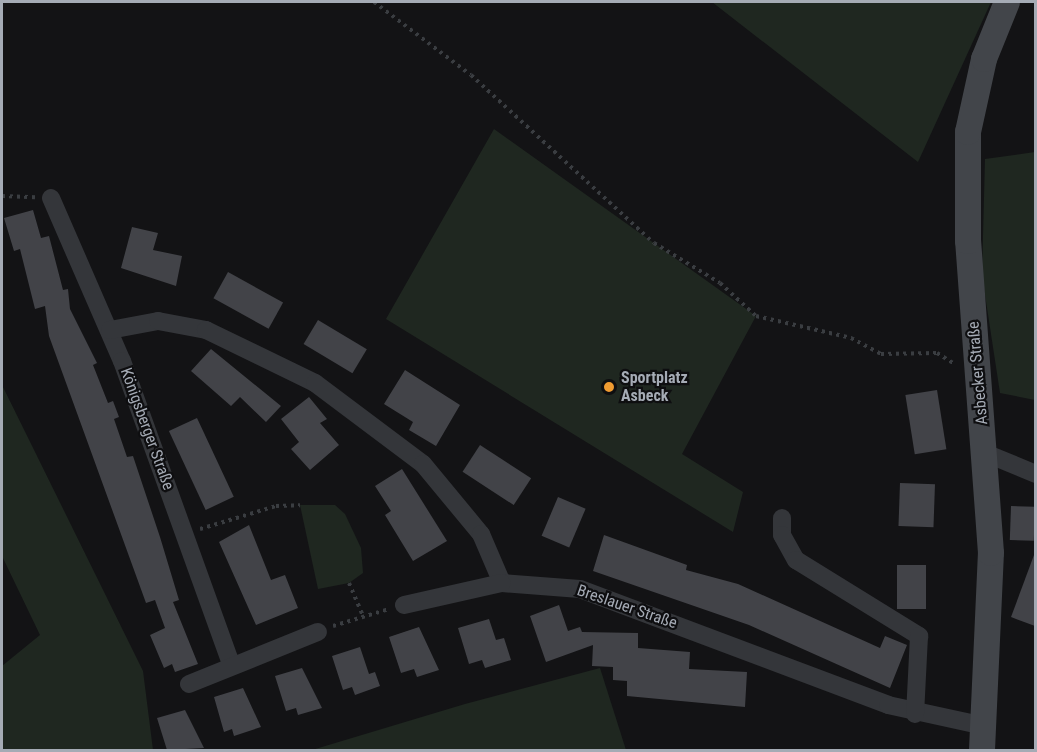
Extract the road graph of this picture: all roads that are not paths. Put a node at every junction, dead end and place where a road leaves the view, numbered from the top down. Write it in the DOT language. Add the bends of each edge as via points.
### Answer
graph roads {
  1 [pos="1007,2"];
  2 [pos="51,198"];
  3 [pos="110,330"];
  4 [pos="985,453"];
  5 [pos="1035,474"];
  6 [pos="782,518"];
  7 [pos="502,583"];
  8 [pos="404,605"];
  9 [pos="318,632"];
  10 [pos="231,664"];
  11 [pos="189,684"];
  12 [pos="915,714"];
  13 [pos="983,738"];
  1 -- 4 [label="main road, Asbecker Straße" via="984,59 969,132 968,242"];
  2 -- 3 [label="street, Königsberger Straße"];
  3 -- 7 [label="street" via="158,321 206,330 315,383 423,464 481,534"];
  3 -- 10 [label="street, Königsberger Straße"];
  4 -- 5 [label="street"];
  4 -- 13 [label="main road, Asbecker Straße" via="992,553"];
  6 -- 12 [label="street" via="782,535 796,560 919,636"];
  7 -- 8 [label="street"];
  7 -- 12 [label="street, Breslauer Straße" via="580,589"];
  9 -- 10 [label="street"];
  10 -- 11 [label="street"];
  12 -- 13 [label="street, Breslauer Straße"];
}
